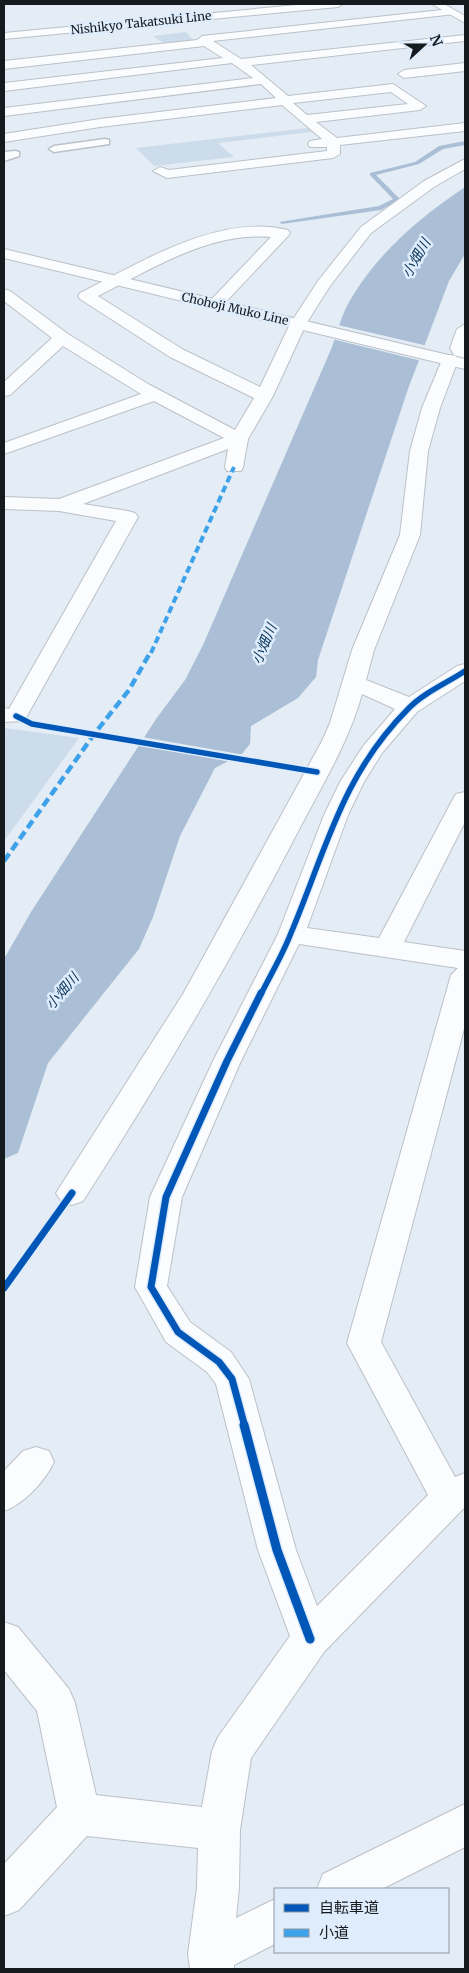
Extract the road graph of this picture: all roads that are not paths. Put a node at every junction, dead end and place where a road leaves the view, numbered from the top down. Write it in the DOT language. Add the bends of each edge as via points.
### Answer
graph roads {
  1 [pos="275,4"];
  2 [pos="338,4"];
  3 [pos="437,4"];
  4 [pos="460,16"];
  5 [pos="162,18"];
  6 [pos="4,30"];
  7 [pos="4,36"];
  8 [pos="465,38"];
  9 [pos="206,42"];
  10 [pos="21,51"];
  11 [pos="235,61"];
  12 [pos="32,62"];
  13 [pos="4,65"];
  14 [pos="465,67"];
  15 [pos="404,74"];
  16 [pos="262,80"];
  17 [pos="53,81"];
  18 [pos="4,87"];
  19 [pos="286,100"];
  20 [pos="4,112"];
  21 [pos="305,119"];
  22 [pos="465,127"];
  23 [pos="4,138"];
  24 [pos="104,142"];
  25 [pos="334,142"];
  26 [pos="54,149"];
  27 [pos="255,151"];
  28 [pos="15,154"];
  29 [pos="4,158"];
  30 [pos="465,163"];
  31 [pos="160,170"];
  32 [pos="4,254"];
  33 [pos="117,281"];
  34 [pos="4,294"];
  35 [pos="215,304"];
  36 [pos="298,324"];
  37 [pos="465,329"];
  38 [pos="62,338"];
  39 [pos="460,359"];
  40 [pos="4,391"];
  41 [pos="155,396"];
  42 [pos="264,396"];
  43 [pos="240,440"];
  44 [pos="4,449"];
  45 [pos="234,467"];
  46 [pos="4,503"];
  47 [pos="62,506"];
  48 [pos="465,671"];
  49 [pos="353,683"];
  50 [pos="409,707"];
  51 [pos="4,715"];
  52 [pos="465,799"];
  53 [pos="291,934"];
  54 [pos="387,948"];
  55 [pos="465,960"];
  56 [pos="465,975"];
  57 [pos="72,1193"];
  58 [pos="36,1462"];
  59 [pos="457,1494"];
  60 [pos="4,1495"];
  61 [pos="4,1640"];
  62 [pos="310,1640"];
  63 [pos="80,1814"];
  64 [pos="465,1824"];
  65 [pos="219,1830"];
  66 [pos="340,1888"];
  67 [pos="4,1895"];
  68 [pos="274,1922"];
  69 [pos="211,1962"];
  1 -- 5 [label="street, Nishikyo Takatsuki Line"];
  2 -- 5 [label="street, Nishikyo Takatsuki Line"];
  3 -- 4 [label="street"];
  4 -- 9 [label="street" via="202,39"];
  5 -- 6 [label="street, Nishikyo Takatsuki Line"];
  5 -- 7 [label="street, Nishikyo Takatsuki Line"];
  8 -- 11 [label="street"];
  9 -- 11 [label="street"];
  9 -- 12 [label="street"];
  10 -- 12 [label="street"];
  11 -- 16 [label="street"];
  11 -- 17 [label="street"];
  12 -- 13 [label="street"];
  12 -- 17 [label="street"];
  14 -- 15 [label="street"];
  16 -- 19 [label="street"];
  16 -- 20 [label="street"];
  17 -- 18 [label="street"];
  19 -- 21 [label="street" via="290,108"];
  19 -- 21 [label="street" via="393,88 420,106"];
  19 -- 23 [label="street"];
  21 -- 25 [label="street"];
  22 -- 25 [label="street"];
  24 -- 26 [label="lane"];
  25 -- 27 [label="street"];
  25 -- 31 [label="street" via="333,154 167,174"];
  28 -- 29 [label="lane" via="4,155"];
  30 -- 36 [label="street" via="429,184 366,230"];
  32 -- 33 [label="street, Chohoji Muko Line"];
  33 -- 35 [label="street, Chohoji Muko Line"];
  33 -- 35 [label="street" via="195,242 263,230 283,233"];
  33 -- 42 [label="street" via="86,296 176,353"];
  34 -- 38 [label="street"];
  35 -- 36 [label="street, Chohoji Muko Line"];
  36 -- 39 [label="street, Chohoji Muko Line"];
  36 -- 42 [label="street"];
  37 -- 39 [label="street" via="458,348"];
  38 -- 40 [label="street"];
  38 -- 41 [label="street"];
  39 -- 49 [label="street" via="431,408 419,451 410,535 363,650"];
  41 -- 43 [label="street"];
  41 -- 44 [label="street"];
  42 -- 43 [label="street"];
  43 -- 45 [label="street"];
  43 -- 47 [label="street"];
  46 -- 47 [label="street"];
  47 -- 51 [label="street" via="128,517 16,716"];
  48 -- 50 [label="street"];
  49 -- 50 [label="street"];
  49 -- 57 [label="street" via="334,742 271,862 139,1092"];
  50 -- 53 [label="street" via="372,750 352,782 336,815"];
  52 -- 54 [label="street"];
  53 -- 54 [label="street"];
  53 -- 62 [label="street" via="227,1060 166,1197 151,1287 178,1332 220,1362 232,1379 277,1550"];
  54 -- 55 [label="street"];
  56 -- 59 [label="street" via="364,1343"];
  58 -- 60 [label="street"];
  59 -- 62 [label="street"];
  61 -- 63 [label="street" via="55,1702"];
  62 -- 65 [label="street" via="232,1751"];
  63 -- 65 [label="street"];
  63 -- 67 [label="street"];
  64 -- 66 [label="street"];
  65 -- 69 [label="street"];
  68 -- 69 [label="street"];
}
